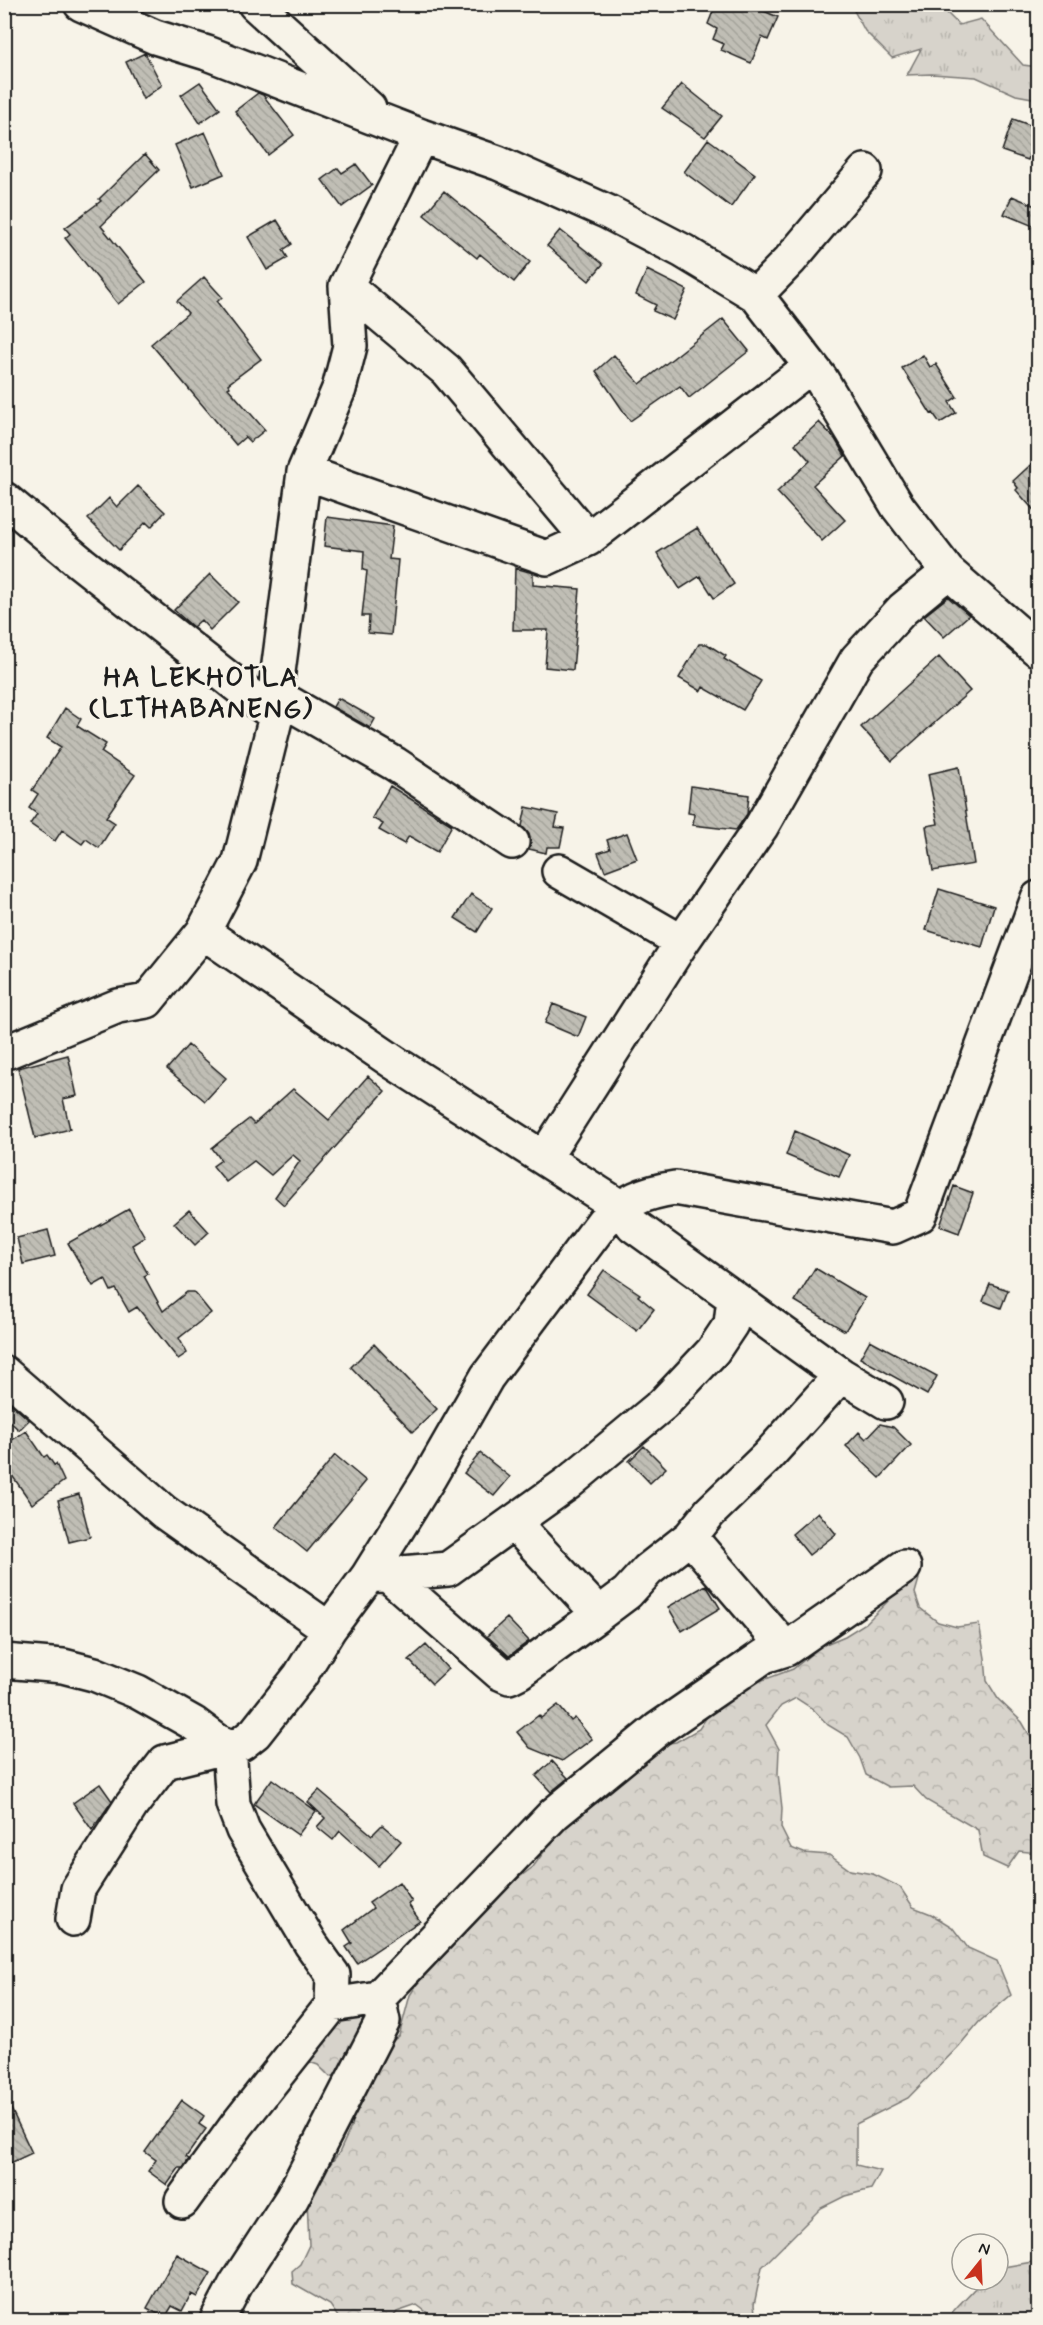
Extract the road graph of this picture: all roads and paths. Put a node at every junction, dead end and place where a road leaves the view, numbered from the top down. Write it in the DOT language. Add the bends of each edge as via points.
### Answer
graph roads {
  1 [pos="81,4"];
  2 [pos="255,4"];
  3 [pos="384,122"];
  4 [pos="421,136"];
  5 [pos="865,171"];
  6 [pos="346,286"];
  7 [pos="756,295"];
  8 [pos="811,366"];
  9 [pos="304,472"];
  10 [pos="4,500"];
  11 [pos="588,539"];
  12 [pos="948,572"];
  13 [pos="1038,650"];
  14 [pos="275,706"];
  15 [pos="512,842"];
  16 [pos="559,871"];
  17 [pos="1038,897"];
  18 [pos="203,932"];
  19 [pos="682,942"];
  20 [pos="4,1053"];
  21 [pos="544,1158"];
  22 [pos="620,1207"];
  23 [pos="734,1298"];
  24 [pos="4,1373"];
  25 [pos="841,1375"];
  26 [pos="886,1402"];
  27 [pos="514,1523"];
  28 [pos="690,1537"];
  29 [pos="903,1567"];
  30 [pos="378,1575"];
  31 [pos="599,1614"];
  32 [pos="329,1629"];
  33 [pos="786,1648"];
  34 [pos="4,1661"];
  35 [pos="229,1746"];
  36 [pos="73,1919"];
  37 [pos="378,1998"];
  38 [pos="332,2005"];
  39 [pos="182,2201"];
  40 [pos="217,2320"];
  1 -- 3 [label="street" via="155,37 207,53"];
  2 -- 3 [label="street"];
  3 -- 4 [label="street"];
  4 -- 6 [label="street"];
  4 -- 7 [label="street" via="498,163 608,212"];
  5 -- 7 [label="street"];
  6 -- 9 [label="street" via="350,346 339,389"];
  6 -- 11 [label="street" via="446,370"];
  7 -- 8 [label="street"];
  8 -- 11 [label="street"];
  8 -- 12 [label="street" via="898,507"];
  9 -- 11 [label="street" via="547,558"];
  9 -- 14 [label="street"];
  10 -- 14 [label="street" via="80,562"];
  12 -- 13 [label="street"];
  12 -- 19 [label="street" via="903,609 857,659 761,827"];
  14 -- 15 [label="street" via="395,764"];
  14 -- 18 [label="street" via="240,861"];
  16 -- 19 [label="street"];
  17 -- 22 [label="street" via="920,1215 893,1227 675,1188 647,1192"];
  18 -- 20 [label="street" via="147,1001 117,1006"];
  18 -- 21 [label="street" via="395,1063"];
  19 -- 21 [label="street"];
  21 -- 22 [label="street"];
  22 -- 23 [label="street" via="633,1225"];
  22 -- 30 [label="street" via="603,1222 487,1377"];
  23 -- 25 [label="street"];
  23 -- 27 [label="street" via="731,1324 713,1351 663,1404 568,1484"];
  24 -- 32 [label="street" via="164,1512"];
  25 -- 26 [label="street"];
  25 -- 28 [label="street"];
  27 -- 30 [label="street" via="448,1569"];
  27 -- 31 [label="street"];
  28 -- 31 [label="street"];
  28 -- 33 [label="street"];
  29 -- 33 [label="street"];
  30 -- 31 [label="street" via="509,1677"];
  30 -- 32 [label="street"];
  32 -- 35 [label="street" via="300,1676 255,1733 242,1744"];
  33 -- 37 [label="street" via="764,1656 658,1729 554,1814"];
  34 -- 35 [label="street" via="63,1666 94,1674 138,1692"];
  35 -- 36 [label="street" via="165,1762 131,1806 78,1889"];
  35 -- 38 [label="street" via="233,1804 240,1822 333,1975"];
  37 -- 38 [label="street"];
  37 -- 40 [label="street" via="383,2021 292,2198"];
  38 -- 39 [label="street"];
}
